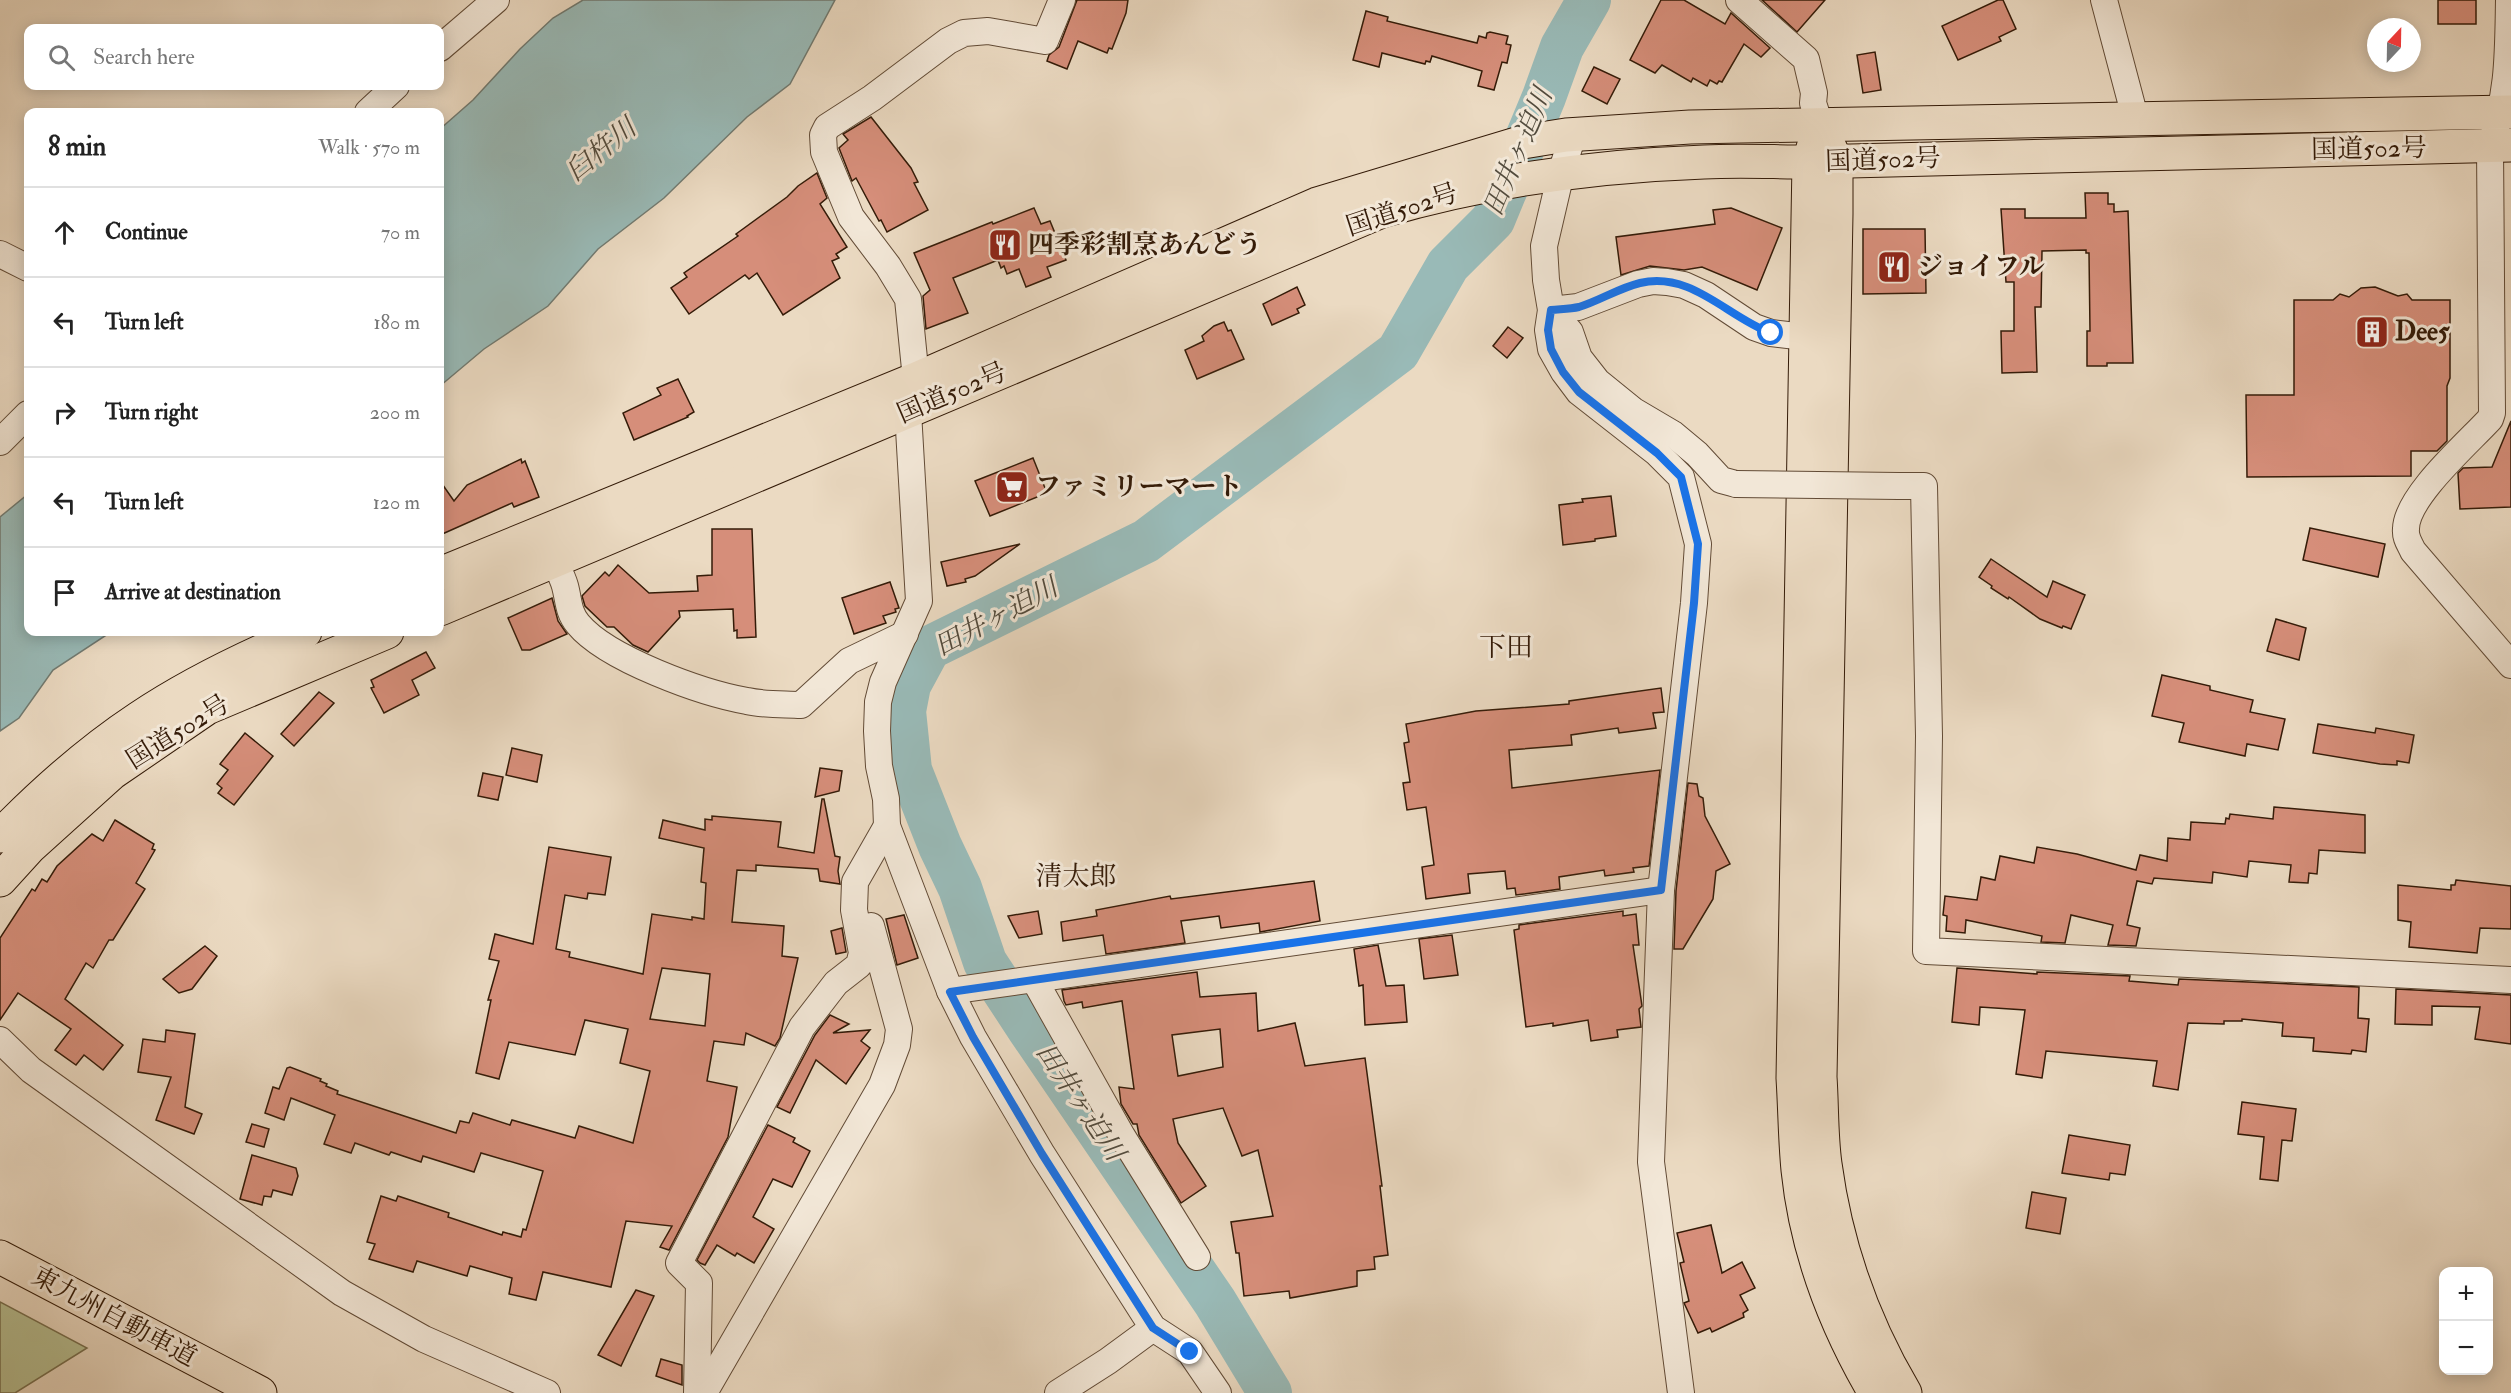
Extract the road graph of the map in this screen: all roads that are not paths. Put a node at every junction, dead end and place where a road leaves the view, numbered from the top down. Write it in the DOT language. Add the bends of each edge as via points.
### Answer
graph roads {
  1 [pos="496,0"];
  2 [pos="1062,0"];
  3 [pos="1739,0"];
  4 [pos="2104,0"];
  5 [pos="2509,0"];
  6 [pos="444,45"];
  7 [pos="392,90"];
  8 [pos="372,108"];
  9 [pos="2507,112"];
  10 [pos="2135,117"];
  11 [pos="1820,125"];
  12 [pos="1569,135"];
  13 [pos="2501,146"];
  14 [pos="1823,162"];
  15 [pos="1557,173"];
  16 [pos="0,254"];
  17 [pos="24,266"];
  18 [pos="1551,310"];
  19 [pos="1805,337"];
  20 [pos="916,379"];
  21 [pos="908,412"];
  22 [pos="24,418"];
  23 [pos="0,442"];
  24 [pos="554,561"];
  25 [pos="444,572"];
  26 [pos="444,607"];
  27 [pos="905,634"];
  28 [pos="296,636"];
  29 [pos="378,636"];
  30 [pos="2511,665"];
  31 [pos="887,826"];
  32 [pos="0,836"];
  33 [pos="867,860"];
  34 [pos="0,880"];
  35 [pos="1661,890"];
  36 [pos="2511,980"];
  37 [pos="1028,982"];
  38 [pos="958,990"];
  39 [pos="0,1040"];
  40 [pos="0,1257"];
  41 [pos="1197,1257"];
  42 [pos="1153,1328"];
  43 [pos="260,1393"];
  44 [pos="548,1393"];
  45 [pos="697,1393"];
  46 [pos="704,1393"];
  47 [pos="1058,1393"];
  48 [pos="1218,1393"];
  49 [pos="1681,1393"];
  50 [pos="1875,1393"];
  51 [pos="1905,1393"];
  1 -- 6 [label="street"];
  2 -- 20 [label="street" via="1044,41 988,31 964,33 828,126 823,135 824,152 851,217 908,299"];
  3 -- 11 [label="street" via="1806,59"];
  4 -- 10 [label="street"];
  5 -- 9 [label="street"];
  7 -- 8 [label="street"];
  9 -- 10 [label="highway, 国道502号"];
  9 -- 13 [label="street"];
  10 -- 11 [label="highway, 国道502号"];
  11 -- 12 [label="highway, 国道502号" via="1690,127"];
  11 -- 14 [label="highway"];
  12 -- 15 [label="street"];
  12 -- 20 [label="highway, 国道502号" via="1473,155 1317,204"];
  13 -- 14 [label="highway, 国道502号"];
  13 -- 30 [label="street" via="2492,413 2418,496 2405,528 2413,551"];
  14 -- 15 [label="highway, 国道502号" via="1705,161"];
  14 -- 19 [label="highway"];
  14 -- 51 [label="highway" via="1821,1088 1825,1163 1837,1231 1855,1290 1882,1354"];
  15 -- 18 [label="street" via="1544,246"];
  15 -- 21 [label="highway, 国道502号" via="1467,189 1382,212"];
  16 -- 17 [label="street"];
  18 -- 19 [label="street" via="1578,307 1638,284 1667,282 1706,295 1754,327"];
  18 -- 35 [label="street" via="1551,349 1563,372 1579,392 1657,453 1681,477 1698,544"];
  18 -- 36 [label="street, bridge" via="1570,332 1579,358 1597,381 1634,411 1673,434 1721,480 1736,484 1924,486 1929,736 1926,951"];
  19 -- 50 [label="highway" via="1793,1078 1798,1171 1810,1238 1830,1300"];
  20 -- 21 [label="street"];
  20 -- 25 [label="highway, 国道502号"];
  21 -- 24 [label="highway, 国道502号"];
  21 -- 27 [label="street" via="920,601"];
  22 -- 23 [label="street"];
  24 -- 26 [label="highway, 国道502号"];
  24 -- 27 [label="street" via="565,586 568,610 592,638 638,664 704,691 749,702 801,705 849,661"];
  27 -- 31 [label="street" via="878,702 877,742"];
  28 -- 32 [label="highway, 国道502号" via="239,660 139,718 39,795"];
  29 -- 34 [label="highway, 国道502号" via="207,708 112,773"];
  31 -- 33 [label="street"];
  31 -- 38 [label="street"];
  33 -- 45 [label="street" via="855,882 853,897 862,953 859,965 837,983 802,1027 679,1263 699,1283"];
  33 -- 46 [label="street" via="870,925 899,1029 897,1045 882,1085"];
  35 -- 37 [label="street"];
  35 -- 49 [label="street" via="1650,1162"];
  37 -- 38 [label="street"];
  37 -- 41 [label="street"];
  38 -- 42 [label="street" via="973,1037"];
  39 -- 44 [label="street" via="31,1070 342,1293 424,1340"];
  40 -- 43 [label="highway, 東九州自動車道"];
  42 -- 47 [label="street"];
  42 -- 48 [label="street" via="1190,1352"];
}
